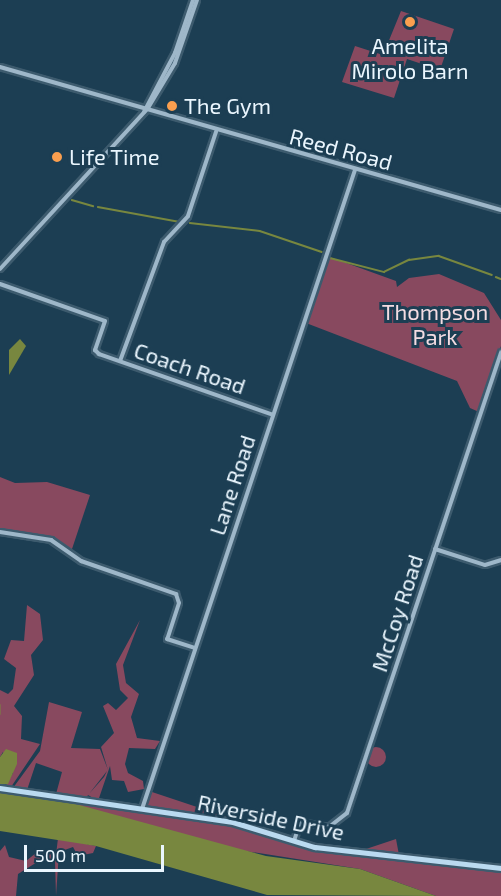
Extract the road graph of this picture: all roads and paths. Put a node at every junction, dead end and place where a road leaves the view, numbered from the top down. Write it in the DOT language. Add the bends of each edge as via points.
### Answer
graph roads {
  1 [pos="195,0"];
  2 [pos="0,67"];
  3 [pos="167,83"];
  4 [pos="159,93"];
  5 [pos="143,112"];
  6 [pos="216,132"];
  7 [pos="355,170"];
  8 [pos="501,210"];
  9 [pos="0,269"];
  10 [pos="0,284"];
  11 [pos="501,352"];
  12 [pos="120,361"];
  13 [pos="273,415"];
  14 [pos="0,532"];
  15 [pos="435,549"];
  16 [pos="501,560"];
  17 [pos="195,648"];
  18 [pos="2,788"];
  19 [pos="141,810"];
  20 [pos="294,842"];
  21 [pos="501,868"];
  1 -- 4 [label="street"];
  1 -- 5 [label="street" via="175,53"];
  2 -- 5 [label="street, Reed Road"];
  3 -- 4 [label="street"];
  4 -- 5 [label="street"];
  5 -- 6 [label="street, Reed Road"];
  5 -- 9 [label="street"];
  6 -- 7 [label="street, Reed Road"];
  6 -- 12 [label="street" via="188,216 164,242"];
  7 -- 8 [label="street, Reed Road"];
  7 -- 13 [label="street, Lane Road"];
  10 -- 12 [label="street, Coach Road" via="105,321 96,352"];
  11 -- 15 [label="street, McCoy Road"];
  12 -- 13 [label="street, Coach Road"];
  13 -- 17 [label="street, Lane Road"];
  14 -- 17 [label="street" via="51,540 81,561 179,599 167,639"];
  15 -- 16 [label="street" via="485,565"];
  15 -- 20 [label="street, McCoy Road" via="347,813 329,827 300,822"];
  17 -- 19 [label="street, Lane Road"];
  18 -- 19 [label="main road, Riverside Drive"];
  19 -- 20 [label="main road, Riverside Drive" via="233,822"];
  20 -- 21 [label="main road, Riverside Drive"];
}
